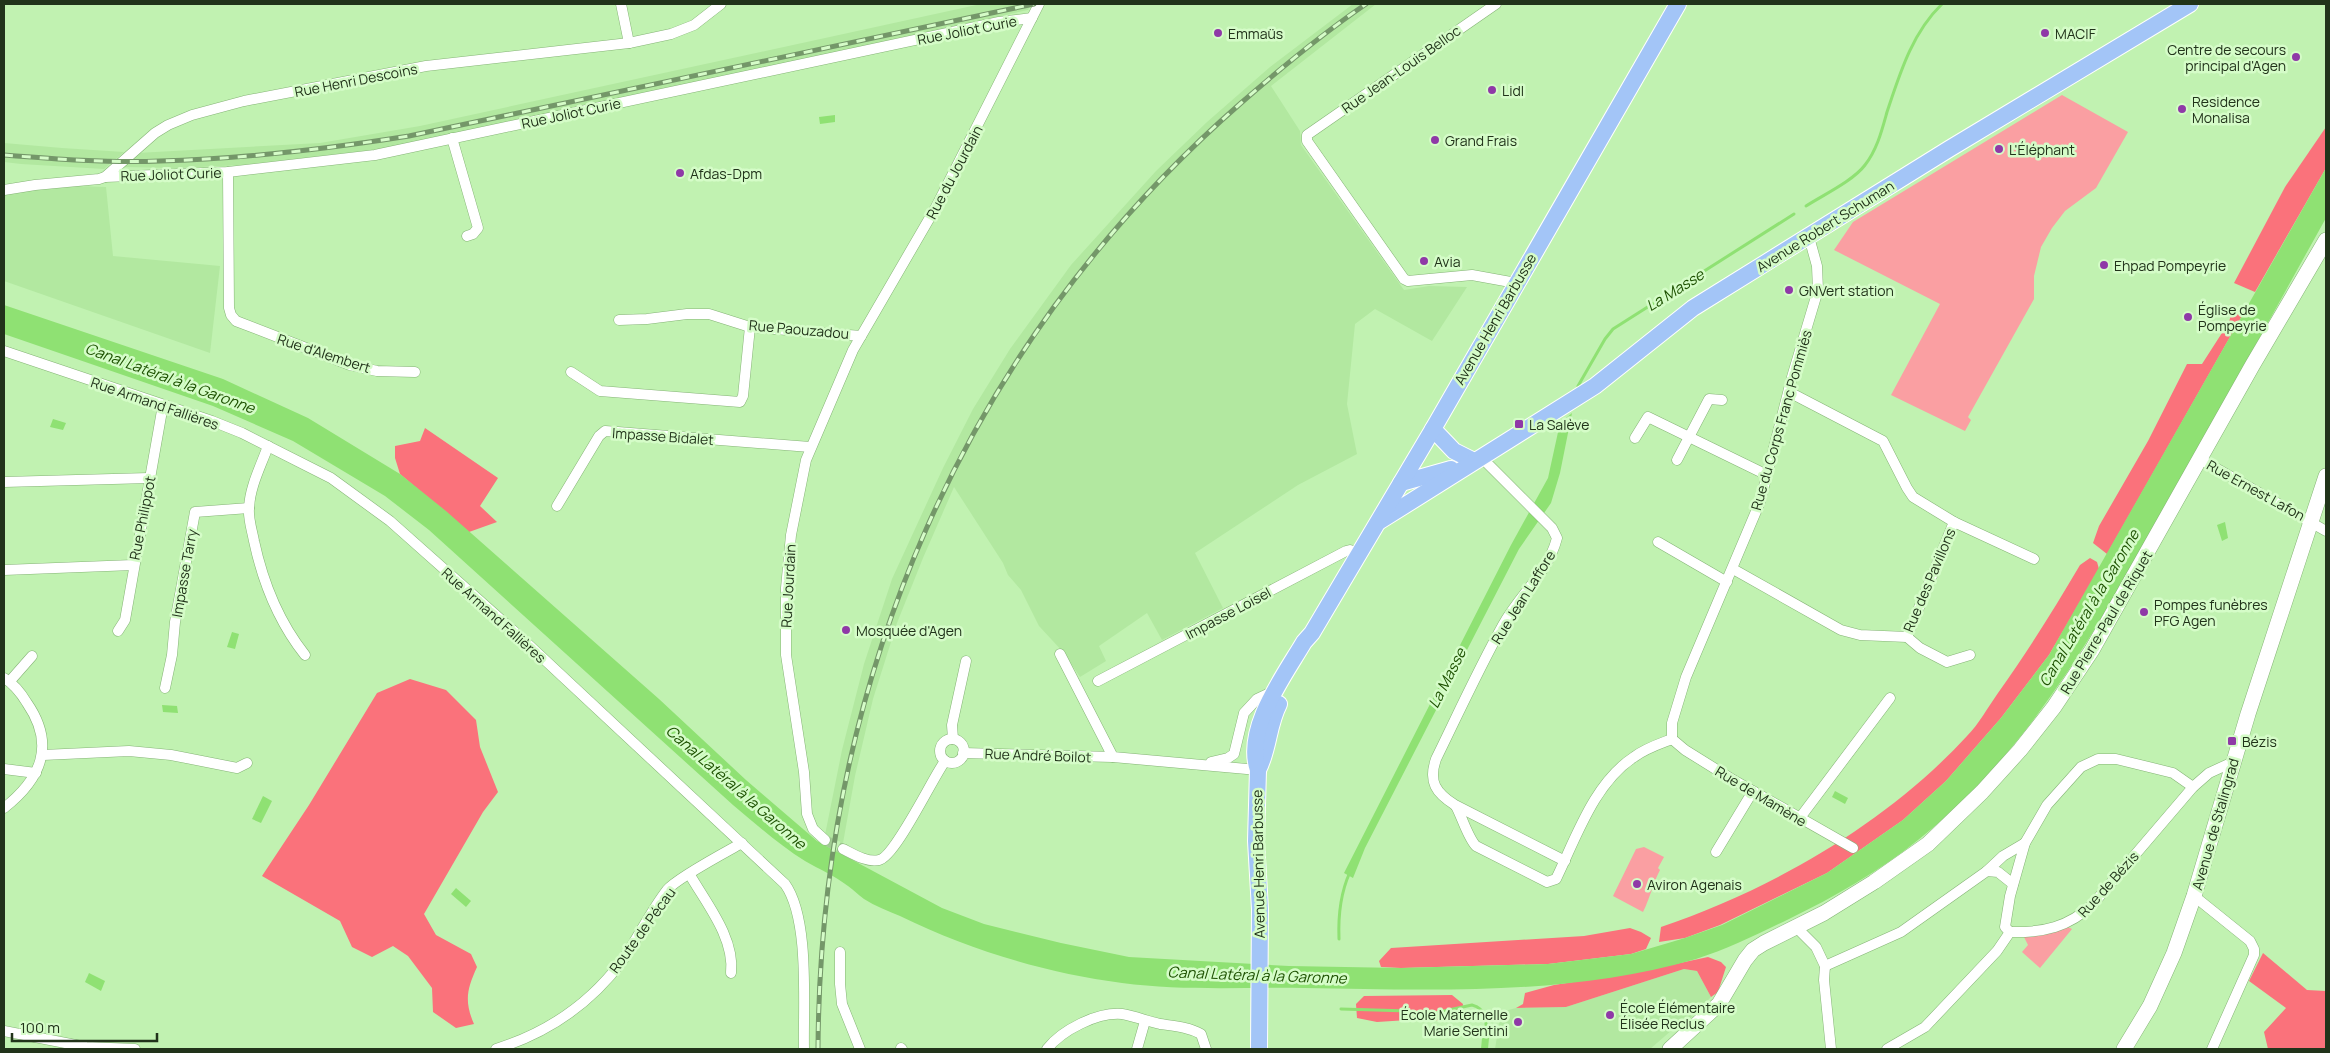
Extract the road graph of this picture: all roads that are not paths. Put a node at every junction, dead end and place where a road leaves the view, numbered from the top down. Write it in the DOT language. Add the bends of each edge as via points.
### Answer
graph roads {
  1 [pos="621,4"];
  2 [pos="722,4"];
  3 [pos="1039,4"];
  4 [pos="1496,4"];
  5 [pos="1685,4"];
  6 [pos="2190,4"];
  7 [pos="1674,8"];
  8 [pos="1032,18"];
  9 [pos="629,43"];
  10 [pos="452,138"];
  11 [pos="228,172"];
  12 [pos="105,177"];
  13 [pos="4,190"];
  14 [pos="467,236"];
  15 [pos="1809,237"];
  16 [pos="2326,240"];
  17 [pos="1516,283"];
  18 [pos="619,320"];
  19 [pos="750,327"];
  20 [pos="861,336"];
  21 [pos="4,351"];
  22 [pos="415,372"];
  23 [pos="571,372"];
  24 [pos="1789,392"];
  25 [pos="1722,400"];
  26 [pos="163,405"];
  27 [pos="1433,429"];
  28 [pos="1689,437"];
  29 [pos="1635,438"];
  30 [pos="268,446"];
  31 [pos="810,447"];
  32 [pos="2200,459"];
  33 [pos="1475,460"];
  34 [pos="1677,460"];
  35 [pos="1767,475"];
  36 [pos="2326,476"];
  37 [pos="149,478"];
  38 [pos="4,482"];
  39 [pos="1399,487"];
  40 [pos="1421,495"];
  41 [pos="557,506"];
  42 [pos="249,508"];
  43 [pos="2312,521"];
  44 [pos="1954,522"];
  45 [pos="1376,524"];
  46 [pos="2326,531"];
  47 [pos="1658,542"];
  48 [pos="1358,554"];
  49 [pos="2034,558"];
  50 [pos="133,565"];
  51 [pos="1733,569"];
  52 [pos="4,570"];
  53 [pos="1727,582"];
  54 [pos="118,631"];
  55 [pos="1312,633"];
  56 [pos="1907,637"];
  57 [pos="1060,654"];
  58 [pos="305,655"];
  59 [pos="1970,655"];
  60 [pos="32,656"];
  61 [pos="966,661"];
  62 [pos="7,680"];
  63 [pos="1098,681"];
  64 [pos="1278,687"];
  65 [pos="165,688"];
  66 [pos="1890,698"];
  67 [pos="1275,713"];
  68 [pos="952,739"];
  69 [pos="1672,739"];
  70 [pos="964,753"];
  71 [pos="43,755"];
  72 [pos="1112,757"];
  73 [pos="945,761"];
  74 [pos="2233,762"];
  75 [pos="247,763"];
  76 [pos="1204,764"];
  77 [pos="4,769"];
  78 [pos="1258,770"];
  79 [pos="36,773"];
  80 [pos="2228,779"];
  81 [pos="2196,784"];
  82 [pos="1753,791"];
  83 [pos="1455,806"];
  84 [pos="4,808"];
  85 [pos="1481,819"];
  86 [pos="1799,819"];
  87 [pos="1468,829"];
  88 [pos="825,840"];
  89 [pos="742,843"];
  90 [pos="2025,843"];
  91 [pos="1853,848"];
  92 [pos="843,849"];
  93 [pos="1716,852"];
  94 [pos="1565,862"];
  95 [pos="1987,871"];
  96 [pos="690,875"];
  97 [pos="2013,884"];
  98 [pos="2194,896"];
  99 [pos="1796,927"];
  100 [pos="2010,932"];
  101 [pos="840,952"];
  102 [pos="1825,966"];
  103 [pos="731,973"];
  104 [pos="1145,1021"];
  105 [pos="4,1031"];
  106 [pos="135,1049"];
  107 [pos="496,1049"];
  108 [pos="804,1049"];
  109 [pos="860,1049"];
  110 [pos="1047,1049"];
  111 [pos="1136,1049"];
  112 [pos="1206,1049"];
  113 [pos="1259,1049"];
  114 [pos="1670,1049"];
  115 [pos="1831,1049"];
  116 [pos="1887,1049"];
  117 [pos="2124,1049"];
  118 [pos="2212,1049"];
  1 -- 9 [label="street"];
  2 -- 9 [label="street, Rue Henri Descoins" via="694,25 671,34"];
  3 -- 8 [label="street, Rue du Jourdain"];
  4 -- 17 [label="street, Rue Jean-Louis Belloc" via="1307,135 1307,141 1404,279 1472,276"];
  5 -- 7 [label="street" via="1682,10"];
  6 -- 15 [label="main road, Avenue Robert Schuman"];
  7 -- 17 [label="main road, Avenue Henri Barbusse"];
  8 -- 10 [label="street, Rue Joliot Curie" via="1000,22"];
  8 -- 20 [label="street, Rue du Jourdain" via="936,207"];
  9 -- 12 [label="street, Rue Henri Descoins" via="426,66 192,115 168,125"];
  10 -- 11 [label="street, Rue Joliot Curie" via="375,154"];
  10 -- 14 [label="street" via="478,228"];
  11 -- 12 [label="street, Rue Joliot Curie"];
  11 -- 22 [label="street, Rue d'Alembert" via="229,308 236,322 350,365 377,371"];
  12 -- 13 [label="street, Rue Henri Descoins"];
  15 -- 24 [label="street, Rue du Corps Franc Pommiès" via="1818,266 1818,290"];
  15 -- 33 [label="main road, Avenue Robert Schuman" via="1692,308 1594,386"];
  16 -- 32 [label="street, Rue Pierre-Paul de Riquet"];
  17 -- 27 [label="main road, Avenue Henri Barbusse"];
  18 -- 19 [label="street, Rue Paouzadou" via="709,314"];
  19 -- 20 [label="street, Rue Paouzadou"];
  19 -- 23 [label="street" via="740,402 600,391"];
  20 -- 31 [label="street, Rue Jourdain"];
  21 -- 26 [label="street, Rue Armand Fallières"];
  24 -- 35 [label="street, Rue du Corps Franc Pommiès"];
  24 -- 44 [label="street, Rue des Pavillons" via="1883,441 1913,497"];
  25 -- 28 [label="street" via="1709,399"];
  26 -- 30 [label="street, Rue Armand Fallières" via="242,433"];
  26 -- 37 [label="street, Rue Philippot"];
  27 -- 33 [label="main road" via="1454,451"];
  27 -- 39 [label="main road, Avenue Henri Barbusse"];
  28 -- 29 [label="street" via="1648,417"];
  28 -- 34 [label="street"];
  28 -- 35 [label="street"];
  30 -- 42 [label="street" via="252,487"];
  30 -- 89 [label="street, Rue Armand Fallières" via="331,478 390,521"];
  31 -- 41 [label="street, Impasse Bidalet" via="605,431"];
  31 -- 88 [label="street, Rue Jourdain" via="791,535 786,588 786,655 804,772 807,814 812,829"];
  32 -- 43 [label="street, Rue Ernest Lafon"];
  32 -- 99 [label="street, Rue Pierre-Paul de Riquet" via="2092,650 2020,750 1928,844 1874,882"];
  33 -- 39 [label="main road, Avenue Robert Schuman"];
  33 -- 40 [label="main road, Avenue Robert Schuman"];
  33 -- 83 [label="street, Rue Jean Laffore" via="1524,500 1552,528 1557,538 1548,562 1502,626 1436,759 1433,778 1436,788"];
  35 -- 51 [label="street, Rue du Corps Franc Pommiès" via="1760,502"];
  36 -- 43 [label="street, Avenue de Stalingrad"];
  37 -- 38 [label="street"];
  37 -- 50 [label="street, Rue Philippot"];
  39 -- 40 [label="main road"];
  39 -- 45 [label="main road, Avenue Henri Barbusse"];
  40 -- 45 [label="main road, Avenue Robert Schuman"];
  42 -- 58 [label="street" via="270,597 290,636"];
  42 -- 65 [label="street, Impasse Tarry" via="194,512"];
  43 -- 46 [label="street, Rue Ernest Lafon"];
  43 -- 74 [label="street, Avenue de Stalingrad"];
  44 -- 49 [label="street"];
  44 -- 56 [label="street, Rue des Pavillons"];
  45 -- 48 [label="main road, Avenue Henri Barbusse"];
  47 -- 53 [label="street"];
  48 -- 55 [label="main road, Avenue Henri Barbusse"];
  48 -- 63 [label="street, Impasse Loisel" via="1346,551"];
  50 -- 52 [label="street"];
  50 -- 54 [label="street, Rue Philippot" via="125,620"];
  51 -- 53 [label="street, Rue du Corps Franc Pommiès"];
  51 -- 56 [label="street, Rue des Pavillons" via="1841,630 1860,635"];
  53 -- 69 [label="street, Rue du Corps Franc Pommiès" via="1686,677 1672,723"];
  55 -- 64 [label="main road, Avenue Henri Barbusse"];
  55 -- 67 [label="main road, Avenue Henri Barbusse" via="1311,645"];
  56 -- 59 [label="street" via="1947,662"];
  57 -- 72 [label="street, Rue André Boilot"];
  60 -- 62 [label="street"];
  61 -- 68 [label="street"];
  62 -- 71 [label="street" via="36,716"];
  64 -- 67 [label="main road"];
  64 -- 76 [label="street" via="1257,699 1244,713 1234,754"];
  64 -- 78 [label="main road, Avenue Henri Barbusse" via="1260,723 1254,761"];
  66 -- 86 [label="street"];
  67 -- 78 [label="main road, Avenue Henri Barbusse" via="1265,757"];
  68 -- 70 [label="street" via="961,744"];
  68 -- 73 [label="street" via="943,742 940,749"];
  69 -- 82 [label="street, Rue de Mamène"];
  69 -- 94 [label="street, Rue Jean Laffore" via="1632,757 1615,772 1602,789"];
  70 -- 72 [label="street, Rue André Boilot"];
  70 -- 73 [label="street" via="958,761"];
  71 -- 75 [label="street" via="129,751 171,755 237,768"];
  71 -- 79 [label="street"];
  72 -- 76 [label="street, Rue André Boilot"];
  73 -- 92 [label="street" via="888,856 872,860"];
  74 -- 80 [label="street, Avenue de Stalingrad"];
  74 -- 81 [label="street, Rue de Bézis" via="2209,773"];
  76 -- 78 [label="street, Rue André Boilot"];
  77 -- 79 [label="street"];
  78 -- 113 [label="main road, Avenue Henri Barbusse"];
  79 -- 84 [label="street" via="27,787"];
  80 -- 81 [label="street" via="2215,776"];
  80 -- 98 [label="street, Avenue de Stalingrad"];
  81 -- 90 [label="street" via="2173,773 2116,759 2089,762 2081,766 2047,805"];
  81 -- 100 [label="street, Rue de Bézis" via="2079,917 2047,930"];
  82 -- 86 [label="street, Rue de Mamène"];
  82 -- 93 [label="street"];
  83 -- 85 [label="street, Rue Jean Laffore"];
  83 -- 87 [label="street, Rue Jean Laffore"];
  85 -- 87 [label="street"];
  85 -- 94 [label="street, Rue Jean Laffore"];
  86 -- 91 [label="street, Rue de Mamène"];
  87 -- 94 [label="street, Rue Jean Laffore" via="1476,846 1547,882 1556,879"];
  89 -- 96 [label="street, Route de Pécau"];
  89 -- 108 [label="street, Rue Armand Fallières" via="785,884 800,917"];
  90 -- 95 [label="street"];
  90 -- 97 [label="street"];
  95 -- 97 [label="street" via="1998,872"];
  95 -- 102 [label="street" via="1901,932"];
  96 -- 103 [label="street" via="723,933 732,964"];
  96 -- 107 [label="street, Route de Pécau" via="667,891 622,961 595,992 564,1018 533,1036"];
  97 -- 100 [label="street" via="2005,927"];
  98 -- 117 [label="street, Avenue de Stalingrad" via="2174,953 2150,1006"];
  98 -- 118 [label="street" via="2250,941 2254,949"];
  99 -- 102 [label="street" via="1816,947"];
  99 -- 114 [label="street, Rue Pierre-Paul de Riquet" via="1753,950 1718,1004"];
  100 -- 116 [label="street" via="1997,951 1926,1027"];
  101 -- 109 [label="street" via="842,1004"];
  102 -- 115 [label="street"];
  104 -- 110 [label="street" via="1123,1014 1106,1015 1077,1026 1054,1040"];
  104 -- 111 [label="street"];
  104 -- 112 [label="street" via="1194,1030 1201,1034"];
  105 -- 106 [label="street" via="86,1047"];
}
